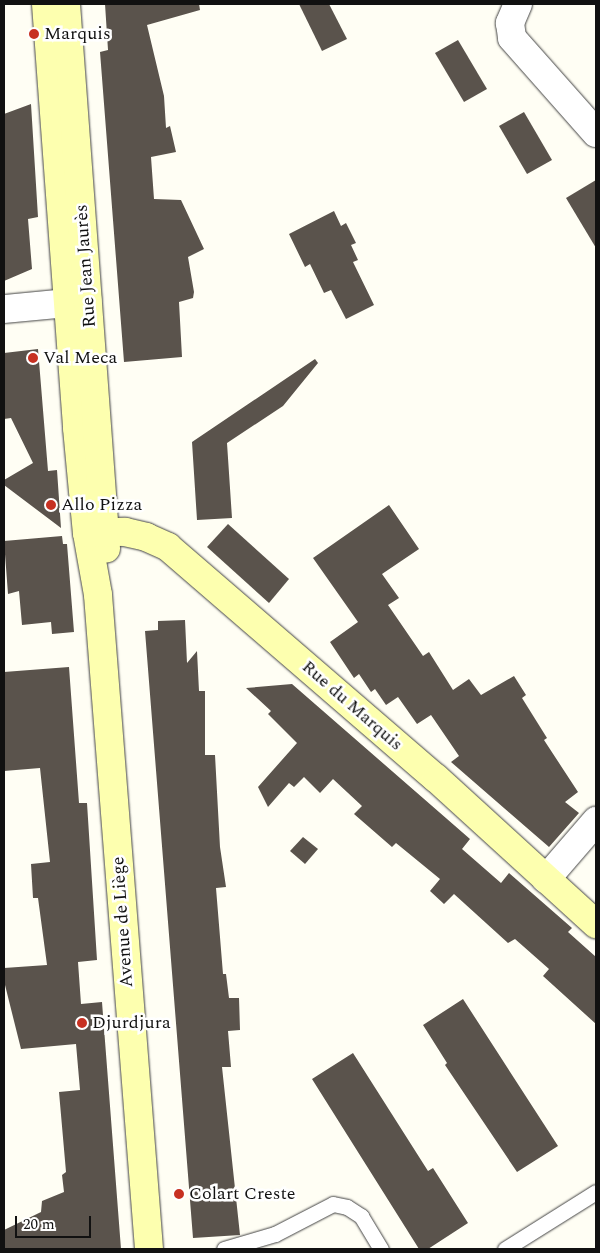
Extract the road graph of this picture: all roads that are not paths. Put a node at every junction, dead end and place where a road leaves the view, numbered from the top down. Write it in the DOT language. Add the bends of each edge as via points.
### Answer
graph roads {
  1 [pos="46,4"];
  2 [pos="66,4"];
  3 [pos="518,4"];
  4 [pos="596,133"];
  5 [pos="78,302"];
  6 [pos="4,310"];
  7 [pos="97,530"];
  8 [pos="596,821"];
  9 [pos="546,879"];
  10 [pos="596,924"];
  11 [pos="596,1192"];
  12 [pos="148,1249"];
  13 [pos="224,1249"];
  14 [pos="381,1249"];
  15 [pos="505,1249"];
  1 -- 5 [label="main road, Rue Jean Jaurès"];
  2 -- 5 [label="main road, Rue Jean Jaurès"];
  3 -- 4 [label="street" via="510,23 512,38"];
  5 -- 6 [label="street"];
  5 -- 7 [label="main road, Rue Jean Jaurès"];
  7 -- 9 [label="main road, Rue du Marquis" via="137,534 168,547 436,778"];
  7 -- 12 [label="main road, Avenue de Liège" via="98,595"];
  8 -- 9 [label="street"];
  9 -- 10 [label="main road, Rue du Marquis"];
  11 -- 15 [label="lane"];
  13 -- 14 [label="lane" via="275,1234 333,1204 347,1206 361,1216"];
}
